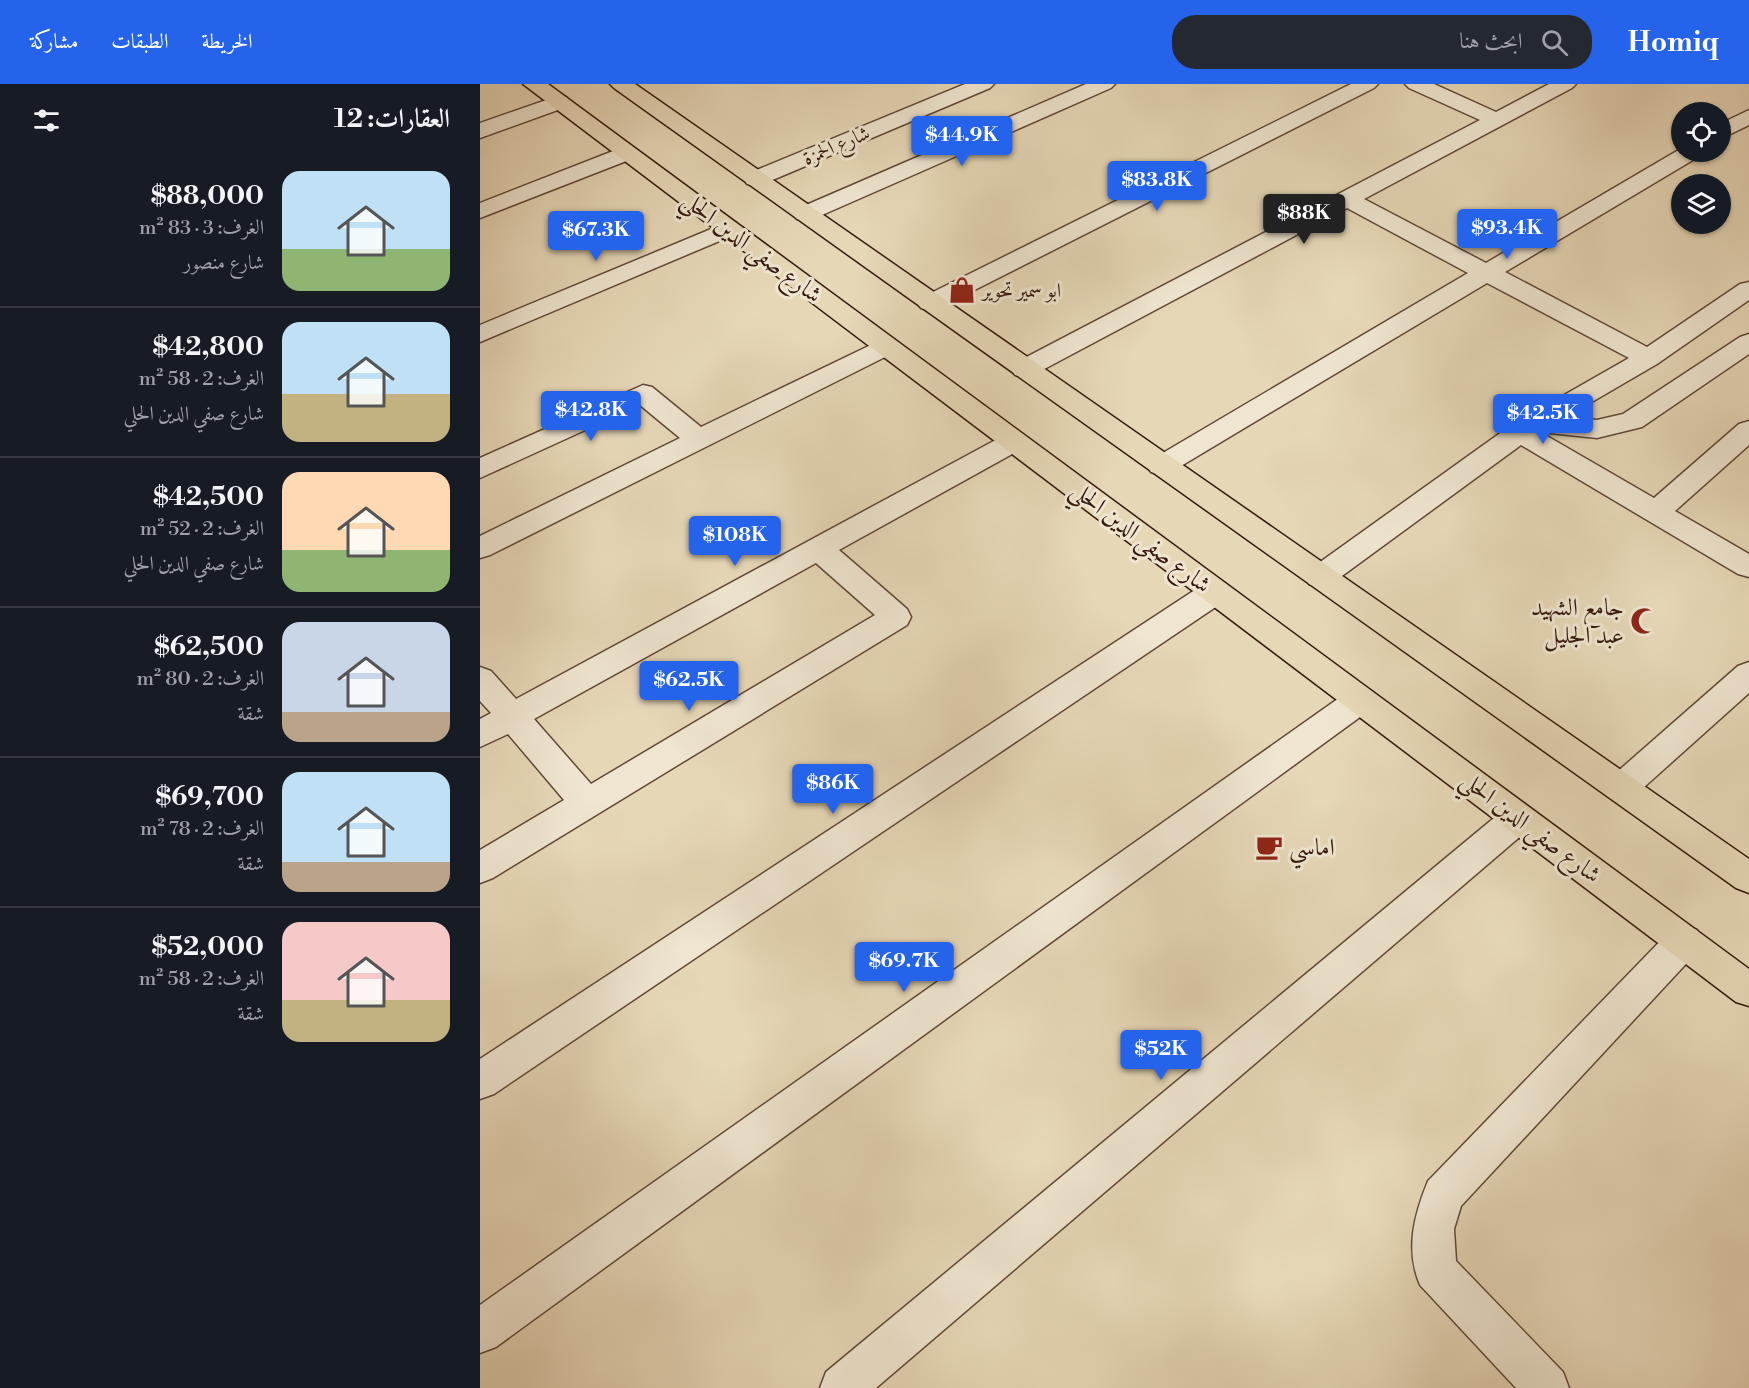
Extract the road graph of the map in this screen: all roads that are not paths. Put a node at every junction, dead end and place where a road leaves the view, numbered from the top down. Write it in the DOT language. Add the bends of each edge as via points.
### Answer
graph roads {
  1 [pos="534,84"];
  2 [pos="621,84"];
  3 [pos="928,84"];
  4 [pos="983,84"];
  5 [pos="1104,84"];
  6 [pos="1367,84"];
  7 [pos="1416,84"];
  8 [pos="1566,84"];
  9 [pos="951,97"];
  10 [pos="558,102"];
  11 [pos="1749,117"];
  12 [pos="1497,120"];
  13 [pos="1731,127"];
  14 [pos="480,130"];
  15 [pos="626,153"];
  16 [pos="1673,162"];
  17 [pos="755,179"];
  18 [pos="1347,199"];
  19 [pos="480,211"];
  20 [pos="805,214"];
  21 [pos="728,229"];
  22 [pos="1485,273"];
  23 [pos="1749,289"];
  24 [pos="930,303"];
  25 [pos="480,334"];
  26 [pos="1749,342"];
  27 [pos="886,347"];
  28 [pos="1648,358"];
  29 [pos="1024,369"];
  30 [pos="1529,427"];
  31 [pos="1749,430"];
  32 [pos="699,440"];
  33 [pos="1013,442"];
  34 [pos="1161,466"];
  35 [pos="480,469"];
  36 [pos="1656,512"];
  37 [pos="480,548"];
  38 [pos="818,549"];
  39 [pos="1749,567"];
  40 [pos="1320,577"];
  41 [pos="1215,592"];
  42 [pos="1749,674"];
  43 [pos="480,679"];
  44 [pos="1360,700"];
  45 [pos="510,717"];
  46 [pos="480,734"];
  47 [pos="1621,788"];
  48 [pos="587,803"];
  49 [pos="1518,818"];
  50 [pos="480,867"];
  51 [pos="1749,878"];
  52 [pos="1684,941"];
  53 [pos="1749,990"];
  54 [pos="480,1081"];
  55 [pos="480,1331"];
  56 [pos="842,1388"];
  57 [pos="1547,1388"];
  1 -- 10 [label="main road, شارع صفي الدين الحلي"];
  2 -- 17 [label="main road"];
  3 -- 9 [label="street"];
  4 -- 9 [label="street, شارع الحمزة"];
  5 -- 20 [label="street"];
  6 -- 24 [label="street"];
  7 -- 12 [label="street"];
  8 -- 12 [label="street"];
  9 -- 17 [label="street, شارع الحمزة"];
  10 -- 14 [label="street"];
  10 -- 15 [label="main road, شارع صفي الدين الحلي"];
  11 -- 13 [label="street"];
  12 -- 18 [label="street"];
  15 -- 19 [label="street"];
  15 -- 21 [label="main road, شارع صفي الدين الحلي"];
  16 -- 22 [label="street"];
  17 -- 20 [label="main road"];
  18 -- 22 [label="street"];
  18 -- 29 [label="street"];
  20 -- 24 [label="main road"];
  21 -- 25 [label="street"];
  21 -- 27 [label="main road, شارع صفي الدين الحلي"];
  22 -- 28 [label="street"];
  22 -- 34 [label="street"];
  23 -- 28 [label="street"];
  24 -- 29 [label="main road"];
  26 -- 30 [label="street" via="1632,422 1597,429"];
  27 -- 32 [label="street"];
  27 -- 33 [label="main road, شارع صفي الدين الحلي"];
  28 -- 30 [label="street"];
  29 -- 34 [label="main road"];
  30 -- 36 [label="street"];
  30 -- 40 [label="street"];
  31 -- 36 [label="street"];
  32 -- 35 [label="street" via="643,393"];
  32 -- 37 [label="street"];
  33 -- 38 [label="street"];
  33 -- 41 [label="main road, شارع صفي الدين الحلي"];
  34 -- 40 [label="main road"];
  36 -- 39 [label="street"];
  38 -- 45 [label="street"];
  38 -- 48 [label="street" via="896,617"];
  40 -- 47 [label="main road"];
  41 -- 44 [label="main road, شارع صفي الدين الحلي"];
  41 -- 54 [label="street"];
  42 -- 47 [label="street"];
  43 -- 45 [label="street"];
  44 -- 49 [label="main road, شارع صفي الدين الحلي"];
  44 -- 55 [label="street"];
  45 -- 46 [label="street"];
  45 -- 48 [label="street"];
  47 -- 51 [label="main road"];
  48 -- 50 [label="street"];
  49 -- 52 [label="main road, شارع صفي الدين الحلي"];
  49 -- 56 [label="street"];
  52 -- 53 [label="main road, شارع صفي الدين الحلي"];
  52 -- 57 [label="street" via="1443,1195 1432,1229 1435,1270"];
}
